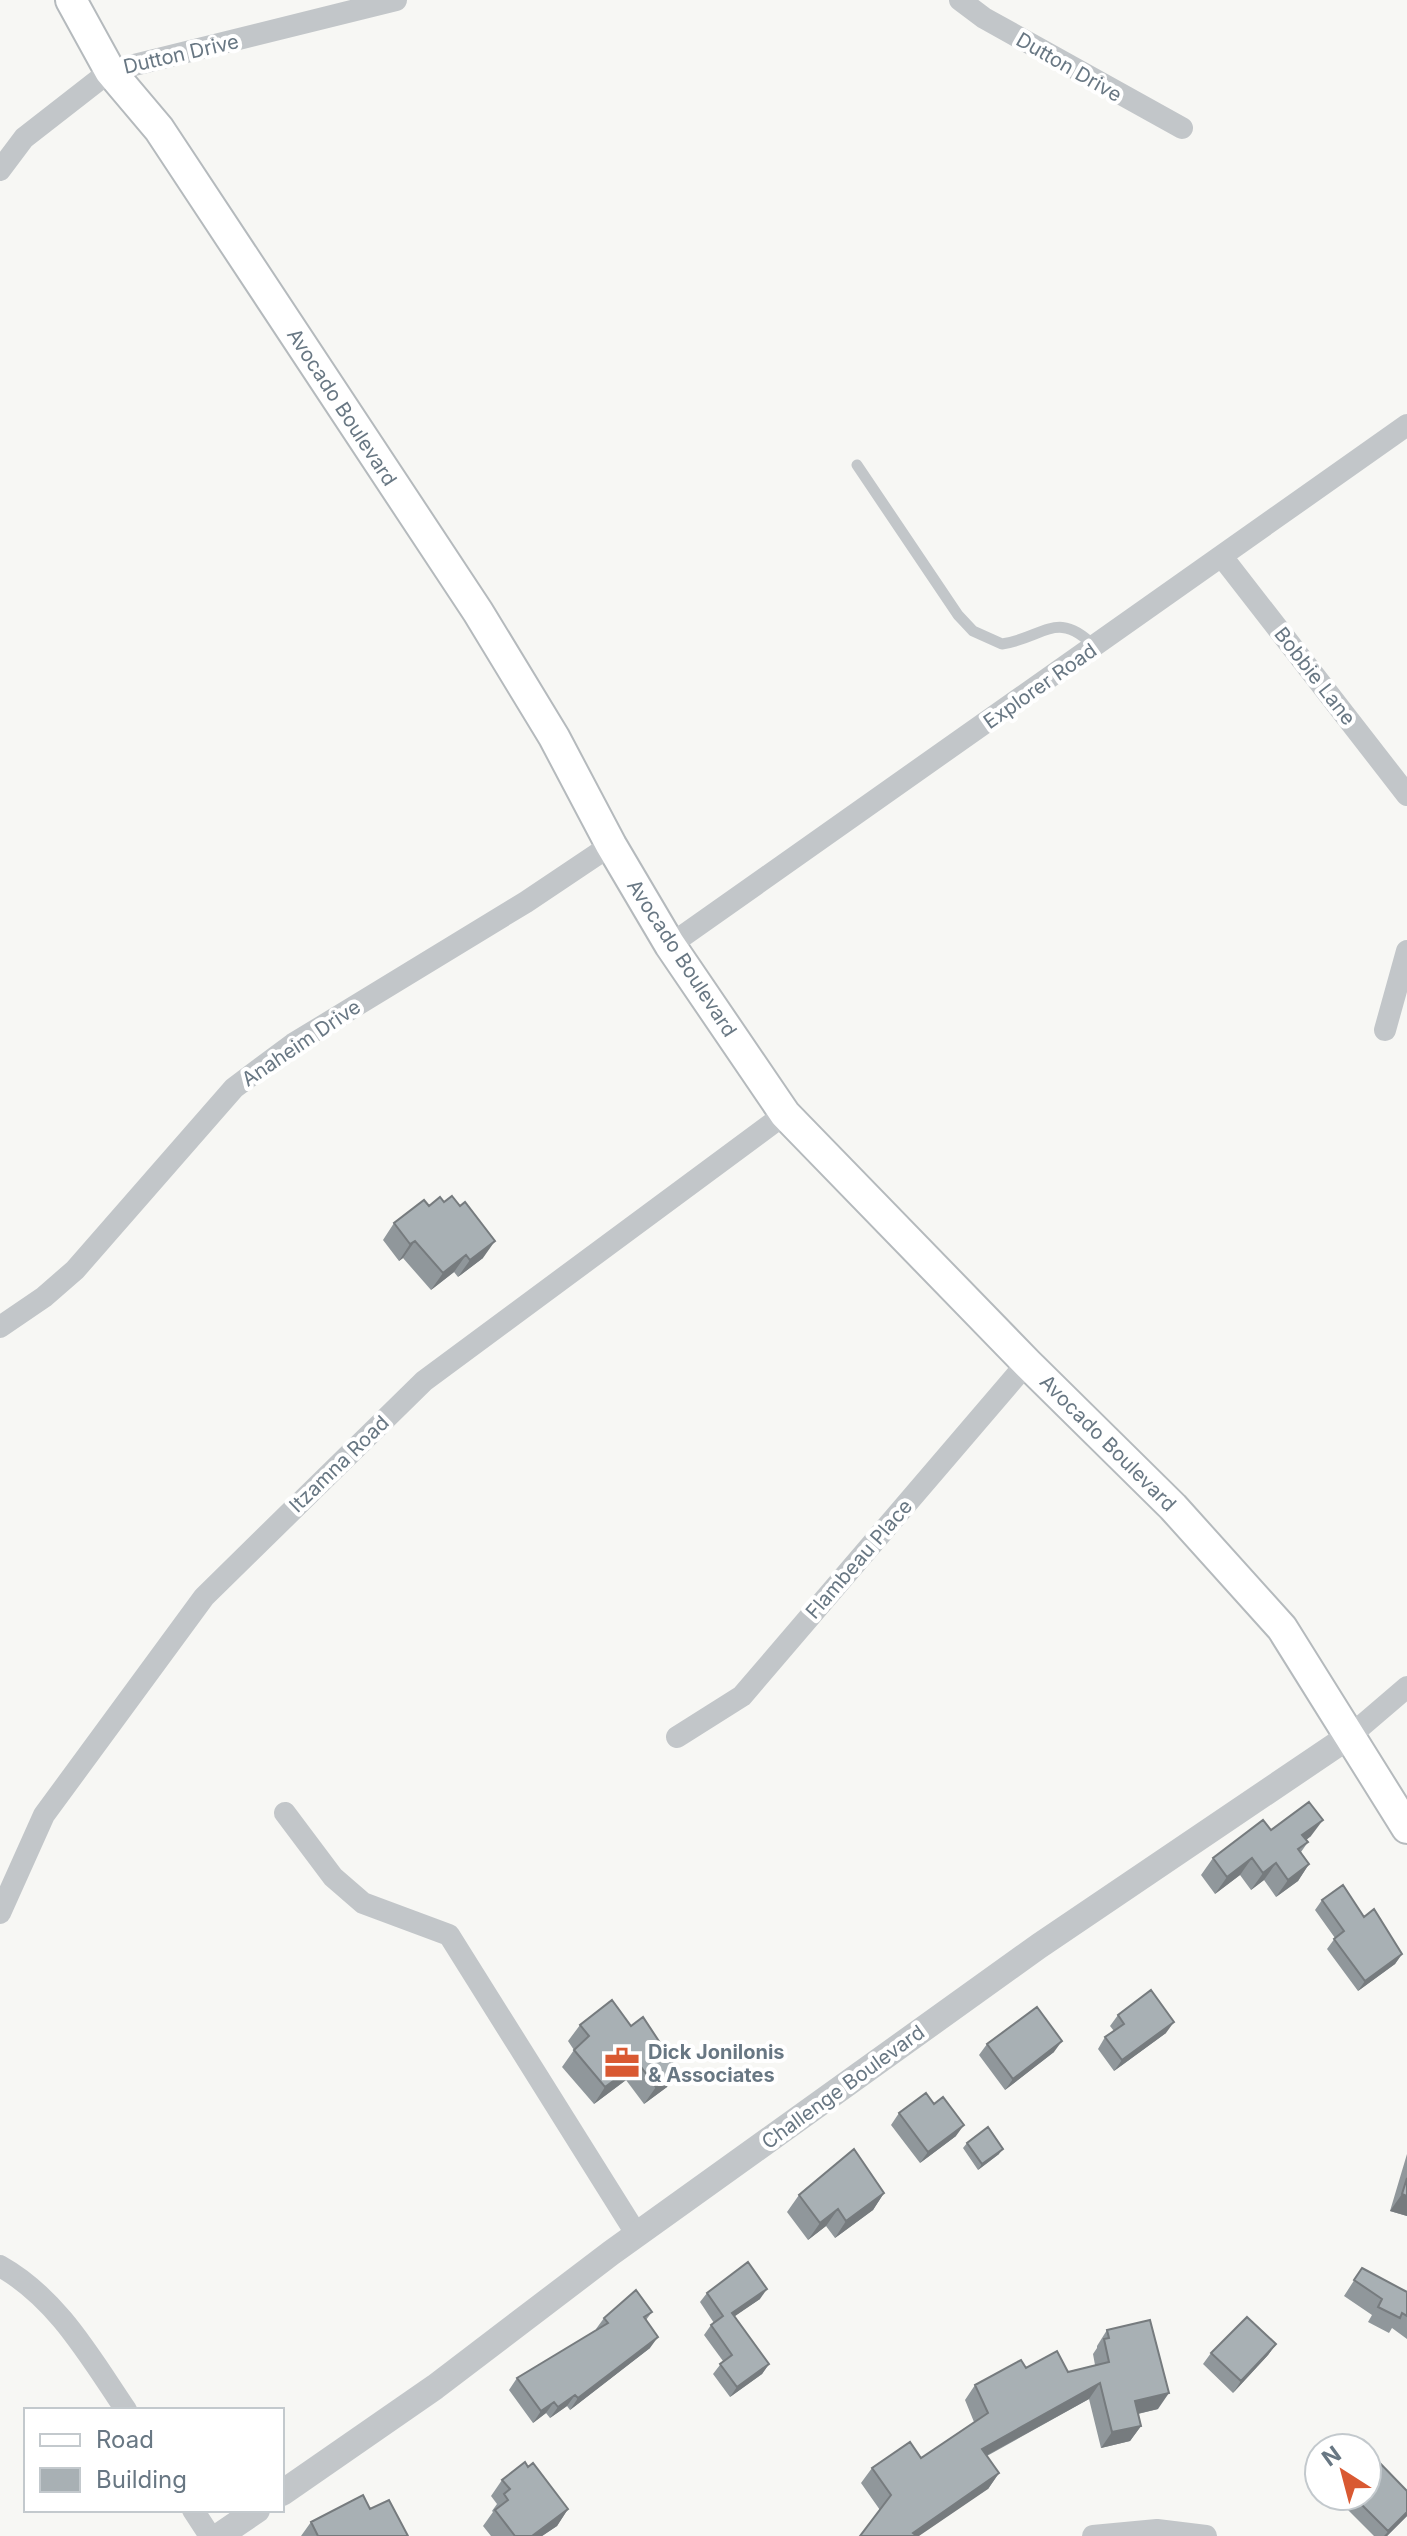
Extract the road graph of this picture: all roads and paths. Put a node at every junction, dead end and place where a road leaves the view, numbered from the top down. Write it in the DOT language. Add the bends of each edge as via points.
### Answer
graph roads {
  1 [pos="71,0"];
  2 [pos="396,0"];
  3 [pos="960,0"];
  4 [pos="110,71"];
  5 [pos="1182,128"];
  6 [pos="0,170"];
  7 [pos="1407,425"];
  8 [pos="857,465"];
  9 [pos="1223,558"];
  10 [pos="1095,647"];
  11 [pos="1407,795"];
  12 [pos="611,845"];
  13 [pos="670,945"];
  14 [pos="1407,951"];
  15 [pos="1385,1030"];
  16 [pos="785,1114"];
  17 [pos="0,1327"];
  18 [pos="1027,1363"];
  19 [pos="1407,1687"];
  20 [pos="1351,1735"];
  21 [pos="677,1737"];
  22 [pos="285,1813"];
  23 [pos="1407,1828"];
  24 [pos="0,1913"];
  25 [pos="637,2235"];
  26 [pos="0,2266"];
  27 [pos="125,2408"];
  28 [pos="284,2492"];
  29 [pos="194,2512"];
  30 [pos="254,2512"];
  31 [pos="210,2536"];
  32 [pos="219,2536"];
  33 [pos="1093,2536"];
  34 [pos="1206,2536"];
  1 -- 4 [label="main road, Avocado Boulevard"];
  2 -- 4 [label="street, Dutton Drive"];
  3 -- 5 [label="street, Dutton Drive"];
  4 -- 6 [label="street, Dutton Drive" via="24,138"];
  4 -- 12 [label="main road, Avocado Boulevard" via="159,129 478,612 554,737"];
  7 -- 9 [label="street, Explorer Road"];
  8 -- 10 [label="lane" via="973,631 1002,644 1061,625 1081,632"];
  9 -- 10 [label="street, Explorer Road"];
  9 -- 11 [label="street, Bobbie Lane"];
  10 -- 13 [label="street, Explorer Road"];
  12 -- 13 [label="main road, Avocado Boulevard"];
  12 -- 17 [label="street, Anaheim Drive" via="293,1044 234,1088 75,1270"];
  13 -- 16 [label="main road, Avocado Boulevard"];
  14 -- 15 [label="street"];
  16 -- 18 [label="main road, Avocado Boulevard"];
  16 -- 24 [label="street, Itzamna Road" via="424,1381 204,1597 44,1815"];
  18 -- 20 [label="main road, Avocado Boulevard" via="1173,1507 1282,1628"];
  18 -- 21 [label="street, Flambeau Place" via="742,1696"];
  19 -- 20 [label="street, Challenge Boulevard"];
  20 -- 23 [label="main road, Avocado Boulevard"];
  20 -- 25 [label="street, Challenge Boulevard" via="1078,1919"];
  22 -- 25 [label="street" via="333,1877 363,1903 449,1935"];
  25 -- 28 [label="street, Challenge Boulevard" via="435,2387"];
  26 -- 27 [label="street" via="20,2277 69,2325"];
  29 -- 31 [label="street"];
  30 -- 32 [label="street"];
  33 -- 34 [label="street" via="1157,2530"];
}
